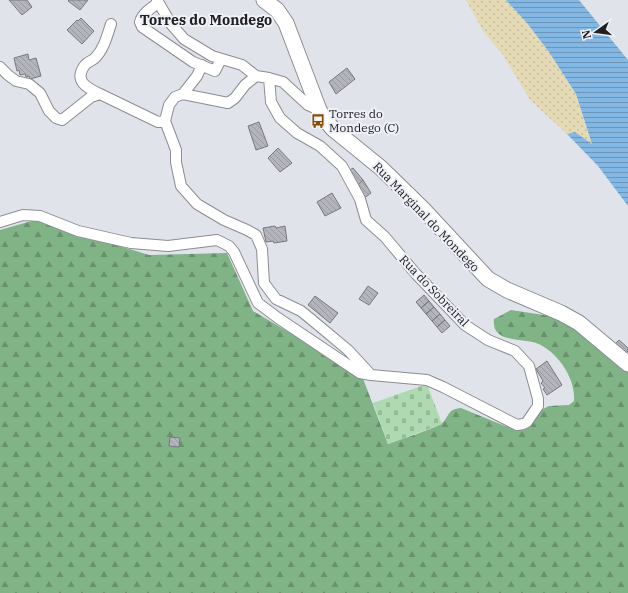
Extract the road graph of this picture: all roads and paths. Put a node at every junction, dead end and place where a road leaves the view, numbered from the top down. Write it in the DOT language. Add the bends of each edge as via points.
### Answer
graph roads {
  1 [pos="264,0"];
  2 [pos="157,1"];
  3 [pos="111,24"];
  4 [pos="221,59"];
  5 [pos="202,65"];
  6 [pos="0,67"];
  7 [pos="256,76"];
  8 [pos="269,78"];
  9 [pos="100,94"];
  10 [pos="183,94"];
  11 [pos="319,110"];
  12 [pos="165,121"];
  13 [pos="0,222"];
  14 [pos="628,364"];
  15 [pos="371,375"];
  1 -- 11 [label="main road, Rua Marginal do Mondego" via="277,10 286,23"];
  2 -- 4 [label="street" via="181,36 209,55"];
  2 -- 5 [label="street" via="142,16 140,24 193,62"];
  3 -- 9 [label="street" via="104,46 95,58 85,64 80,75 82,84"];
  4 -- 5 [label="street" via="215,71"];
  4 -- 7 [label="street" via="242,65"];
  5 -- 10 [label="street"];
  6 -- 9 [label="street" via="16,81 29,84 40,93 49,111 62,120 92,97"];
  7 -- 8 [label="street"];
  7 -- 10 [label="street" via="228,103"];
  8 -- 11 [label="street" via="283,82 308,105"];
  8 -- 15 [label="street, Rua do Sobreiral" via="271,102 280,118 297,133 320,146 342,166 360,199 366,220 385,237 465,325 488,340 515,351 529,366 538,406 527,422 517,425 427,380"];
  9 -- 12 [label="street" via="158,122"];
  10 -- 12 [label="street" via="175,97 169,105"];
  11 -- 14 [label="main road, Rua Marginal do Mondego" via="333,129 381,168 488,279 579,323"];
  12 -- 15 [label="street" via="176,150 181,186 198,204 256,235 262,249 264,282 276,299 312,320 348,350"];
  13 -- 15 [label="street, Rua do Sobreiral" via="23,215 40,216 78,231 131,243 168,246 217,240 229,246 234,252 258,303 360,373"];
}
